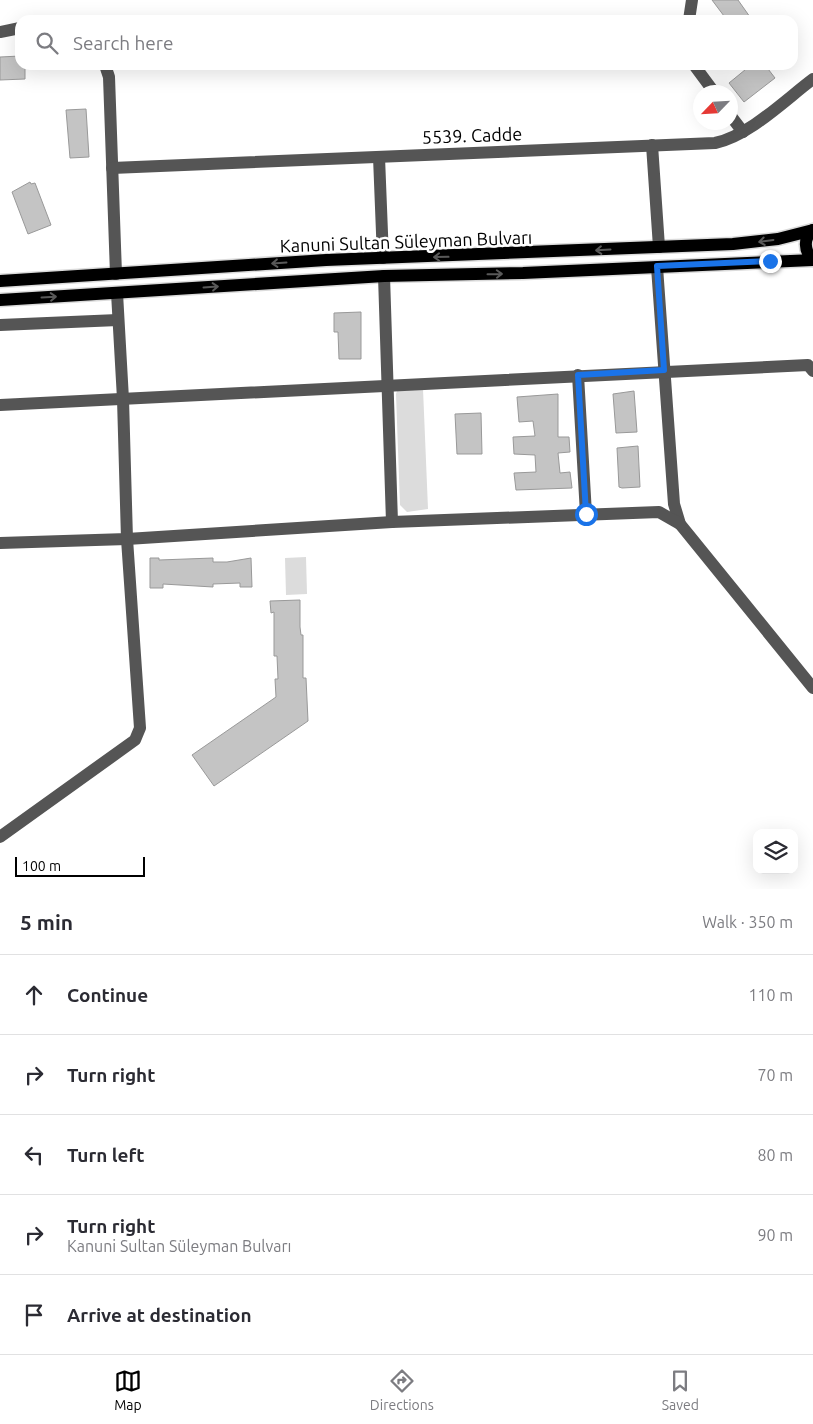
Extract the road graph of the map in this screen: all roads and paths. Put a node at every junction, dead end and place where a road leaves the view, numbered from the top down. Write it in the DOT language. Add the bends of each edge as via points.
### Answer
graph roads {
  1 [pos="692,0"];
  2 [pos="690,15"];
  3 [pos="15,29"];
  4 [pos="0,32"];
  5 [pos="107,70"];
  6 [pos="698,70"];
  7 [pos="813,79"];
  8 [pos="709,85"];
  9 [pos="738,125"];
  10 [pos="743,132"];
  11 [pos="652,145"];
  12 [pos="379,157"];
  13 [pos="112,168"];
  14 [pos="813,230"];
  15 [pos="658,247"];
  16 [pos="383,258"];
  17 [pos="813,260"];
  18 [pos="657,266"];
  19 [pos="116,274"];
  20 [pos="384,276"];
  21 [pos="0,281"];
  22 [pos="117,293"];
  23 [pos="0,300"];
  24 [pos="118,320"];
  25 [pos="0,325"];
  26 [pos="664,370"];
  27 [pos="813,371"];
  28 [pos="578,375"];
  29 [pos="388,385"];
  30 [pos="123,399"];
  31 [pos="0,405"];
  32 [pos="586,514"];
  33 [pos="392,522"];
  34 [pos="680,524"];
  35 [pos="127,538"];
  36 [pos="0,543"];
  37 [pos="813,688"];
  38 [pos="0,836"];
  1 -- 2 [label="street"];
  3 -- 4 [label="street"];
  5 -- 13 [label="street"];
  6 -- 8 [label="street"];
  7 -- 10 [label="street, 5539. Cadde"];
  9 -- 10 [label="street"];
  10 -- 11 [label="street, 5539. Cadde" via="715,143"];
  11 -- 12 [label="street, 5539. Cadde"];
  11 -- 15 [label="street"];
  12 -- 13 [label="street, 5539. Cadde"];
  12 -- 16 [label="street"];
  13 -- 19 [label="street"];
  14 -- 15 [label="main road, Kanuni Sultan Süleyman Bulvarı, one-way" via="765,241"];
  14 -- 17 [label="main road" via="806,242"];
  15 -- 16 [label="main road, Kanuni Sultan Süleyman Bulvarı, one-way"];
  16 -- 19 [label="main road, Kanuni Sultan Süleyman Bulvarı, one-way"];
  17 -- 18 [label="main road, Kanuni Sultan Süleyman Bulvarı"];
  20 -- 18 [label="main road, Kanuni Sultan Süleyman Bulvarı, one-way"];
  18 -- 26 [label="street"];
  19 -- 21 [label="main road, Kanuni Sultan Süleyman Bulvarı"];
  22 -- 20 [label="main road, Kanuni Sultan Süleyman Bulvarı, one-way"];
  20 -- 29 [label="street"];
  23 -- 22 [label="main road, Kanuni Sultan Süleyman Bulvarı, one-way"];
  22 -- 24 [label="street"];
  24 -- 25 [label="street"];
  24 -- 30 [label="street"];
  26 -- 27 [label="street" via="808,365"];
  26 -- 28 [label="street"];
  26 -- 34 [label="street" via="674,504"];
  28 -- 29 [label="street"];
  28 -- 32 [label="street"];
  29 -- 30 [label="street"];
  29 -- 33 [label="street"];
  30 -- 31 [label="street"];
  30 -- 35 [label="street"];
  32 -- 33 [label="street"];
  32 -- 34 [label="street" via="658,512"];
  33 -- 35 [label="street"];
  34 -- 37 [label="street"];
  35 -- 36 [label="street"];
  35 -- 38 [label="street" via="140,728 135,740"];
}
